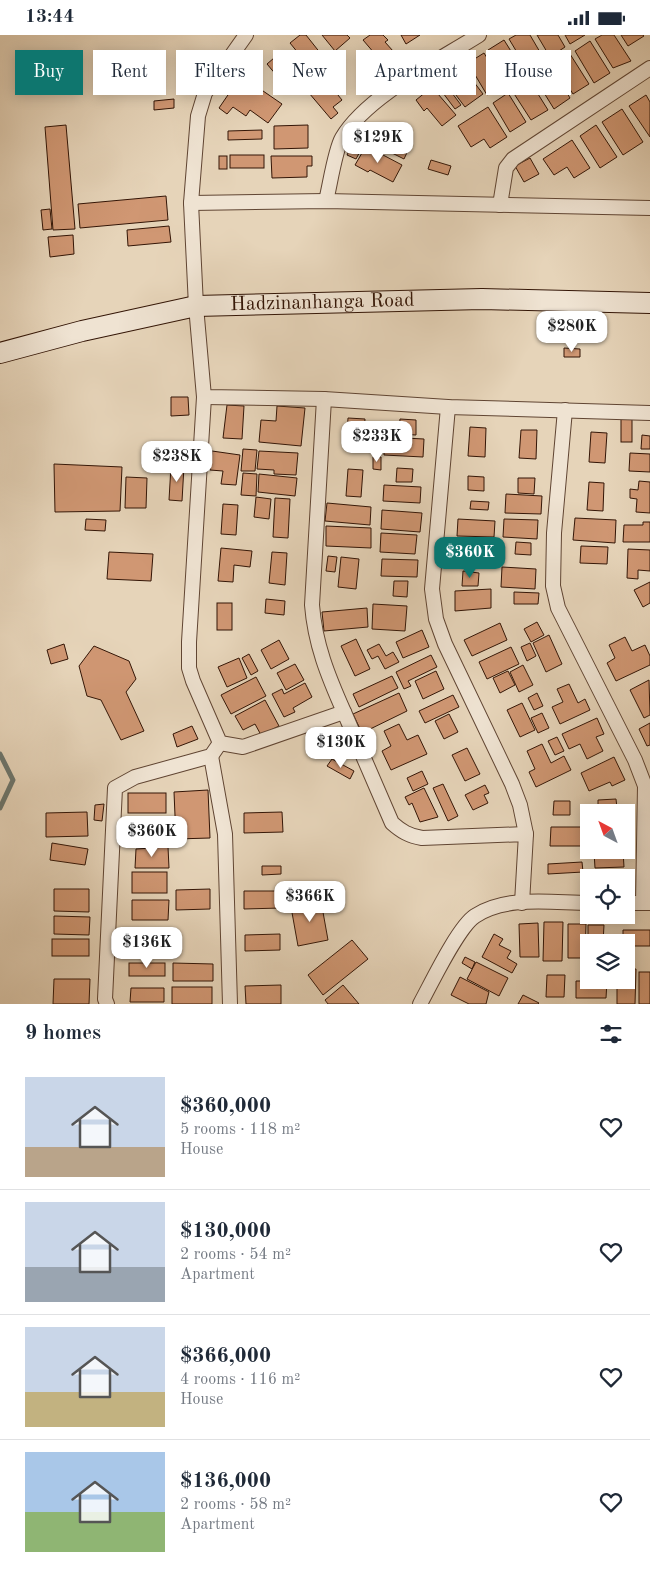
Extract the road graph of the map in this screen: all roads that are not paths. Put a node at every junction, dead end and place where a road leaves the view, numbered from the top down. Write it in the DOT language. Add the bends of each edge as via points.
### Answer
graph roads {
  1 [pos="246,35"];
  2 [pos="479,35"];
  3 [pos="650,68"];
  4 [pos="326,201"];
  5 [pos="191,203"];
  6 [pos="500,205"];
  7 [pos="650,208"];
  8 [pos="650,303"];
  9 [pos="196,305"];
  10 [pos="0,353"];
  11 [pos="204,397"];
  12 [pos="324,399"];
  13 [pos="448,407"];
  14 [pos="565,409"];
  15 [pos="650,413"];
  16 [pos="344,712"];
  17 [pos="220,743"];
  18 [pos="211,756"];
  19 [pos="526,834"];
  20 [pos="522,903"];
  21 [pos="580,903"];
  22 [pos="647,903"];
  23 [pos="107,1004"];
  24 [pos="230,1004"];
  25 [pos="420,1004"];
  1 -- 5 [label="street" via="205,93 198,116"];
  2 -- 4 [label="street" via="382,96 358,119 342,139"];
  3 -- 6 [label="street" via="513,159 506,168"];
  4 -- 5 [label="street"];
  4 -- 6 [label="street"];
  5 -- 9 [label="street"];
  6 -- 7 [label="street"];
  8 -- 9 [label="street, Hadzinanhanga Road" via="482,299"];
  9 -- 10 [label="street, Hadzinanhanga Road"];
  9 -- 11 [label="street"];
  11 -- 12 [label="street"];
  11 -- 17 [label="street" via="189,668"];
  12 -- 13 [label="street"];
  12 -- 16 [label="street" via="312,605 314,633 322,663"];
  13 -- 14 [label="street"];
  13 -- 19 [label="street" via="432,589 436,619 512,784"];
  14 -- 15 [label="street"];
  14 -- 22 [label="street" via="554,533 553,586 558,608 636,761 645,786"];
  16 -- 17 [label="street" via="243,747"];
  16 -- 19 [label="street" via="392,823 400,830 422,838"];
  17 -- 18 [label="street"];
  18 -- 23 [label="street" via="135,777 115,787"];
  18 -- 24 [label="street" via="225,834"];
  19 -- 20 [label="street"];
  20 -- 21 [label="street"];
  20 -- 25 [label="street" via="499,905 474,916 460,934"];
}
